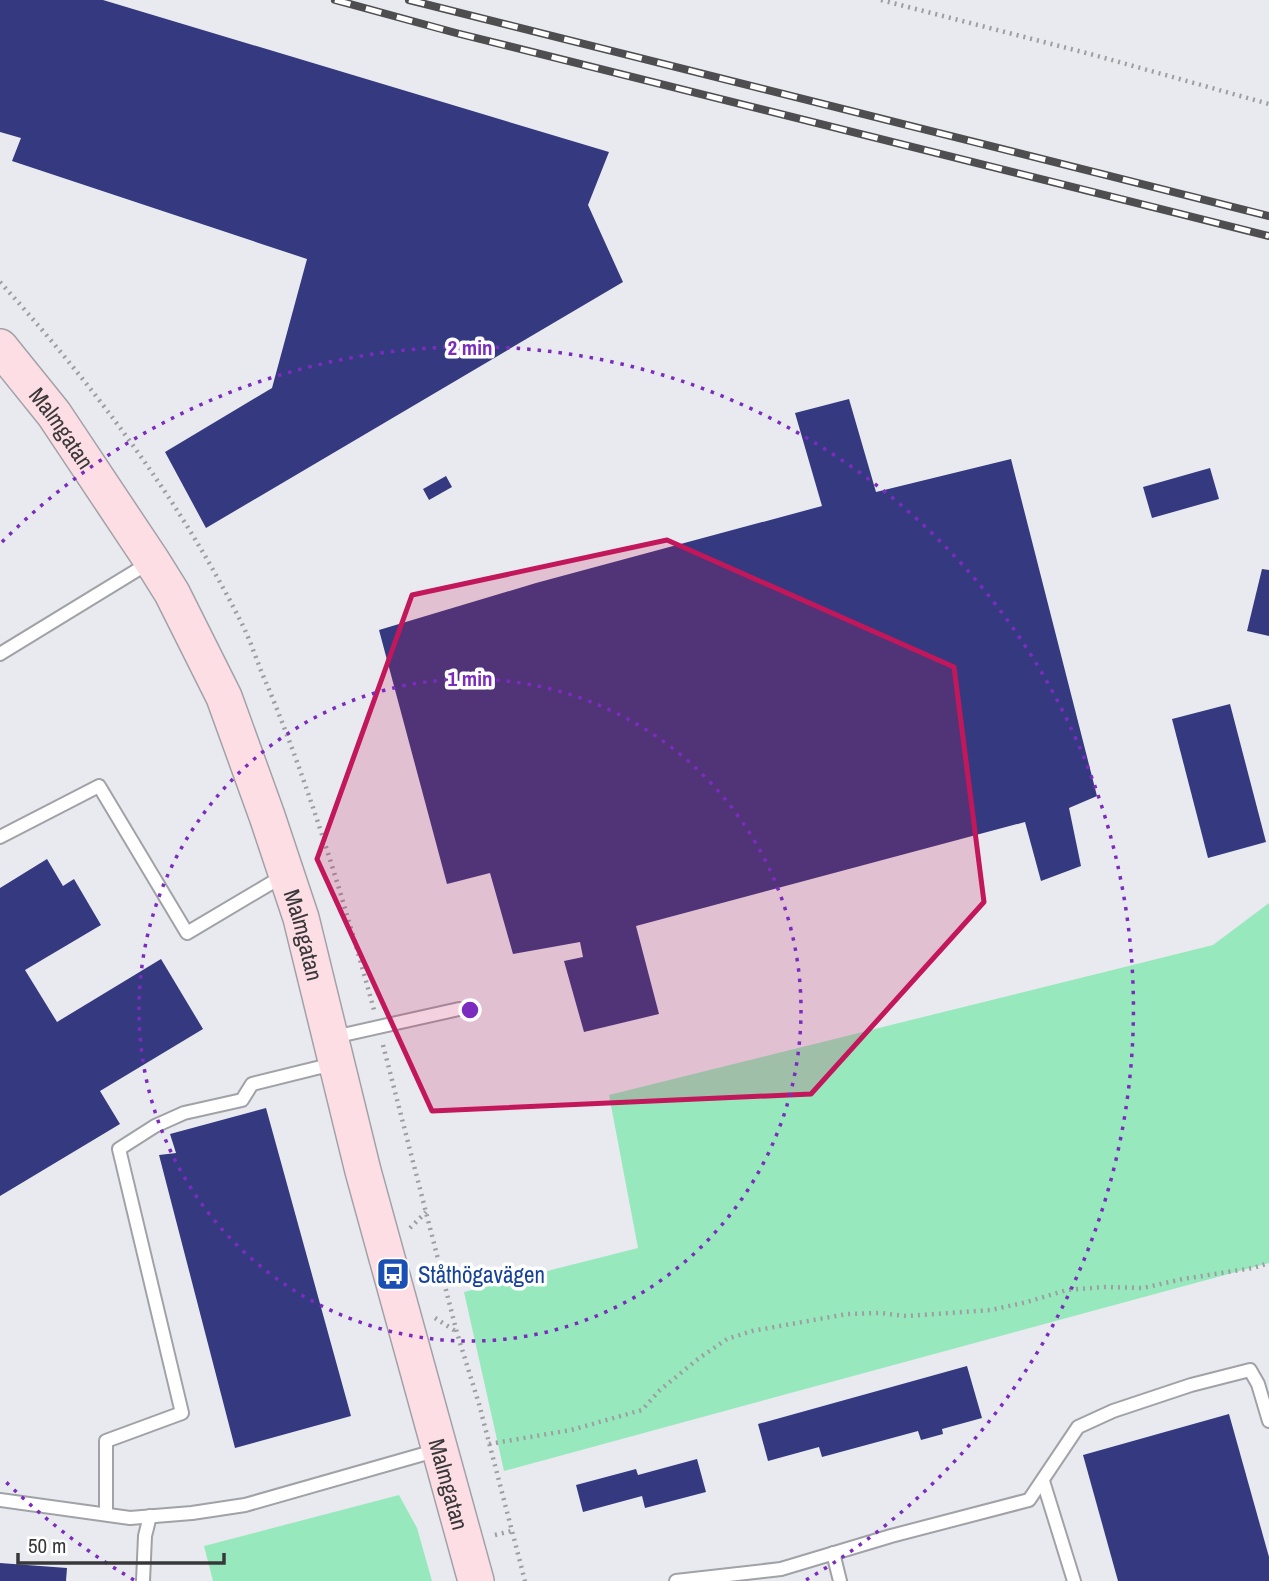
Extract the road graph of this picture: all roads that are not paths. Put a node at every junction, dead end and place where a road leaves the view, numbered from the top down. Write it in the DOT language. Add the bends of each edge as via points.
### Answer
graph roads {
  1 [pos="0,347"];
  2 [pos="152,561"];
  3 [pos="0,654"];
  4 [pos="0,837"];
  5 [pos="286,874"];
  6 [pos="460,1009"];
  7 [pos="335,1050"];
  8 [pos="1269,1421"];
  9 [pos="439,1450"];
  10 [pos="1043,1480"];
  11 [pos="0,1500"];
  12 [pos="107,1514"];
  13 [pos="150,1516"];
  14 [pos="834,1553"];
  15 [pos="143,1581"];
  16 [pos="476,1581"];
  17 [pos="676,1581"];
  18 [pos="840,1581"];
  19 [pos="1074,1581"];
  1 -- 2 [label="street, Malmgatan" via="54,414"];
  2 -- 3 [label="lane"];
  2 -- 5 [label="street, Malmgatan" via="224,697"];
  4 -- 5 [label="lane" via="99,786 187,933"];
  5 -- 7 [label="street, Malmgatan"];
  6 -- 7 [label="lane"];
  7 -- 9 [label="street, Malmgatan"];
  7 -- 12 [label="lane" via="252,1084 242,1100 184,1113 119,1149 182,1413 106,1441"];
  8 -- 10 [label="lane" via="1250,1370 1191,1385 1078,1427"];
  9 -- 13 [label="lane" via="245,1505"];
  9 -- 16 [label="street, Malmgatan"];
  10 -- 14 [label="lane" via="1029,1500"];
  10 -- 19 [label="lane"];
  11 -- 12 [label="lane"];
  12 -- 13 [label="lane"];
  13 -- 15 [label="lane"];
  14 -- 17 [label="lane" via="781,1569"];
  14 -- 18 [label="lane"];
}
